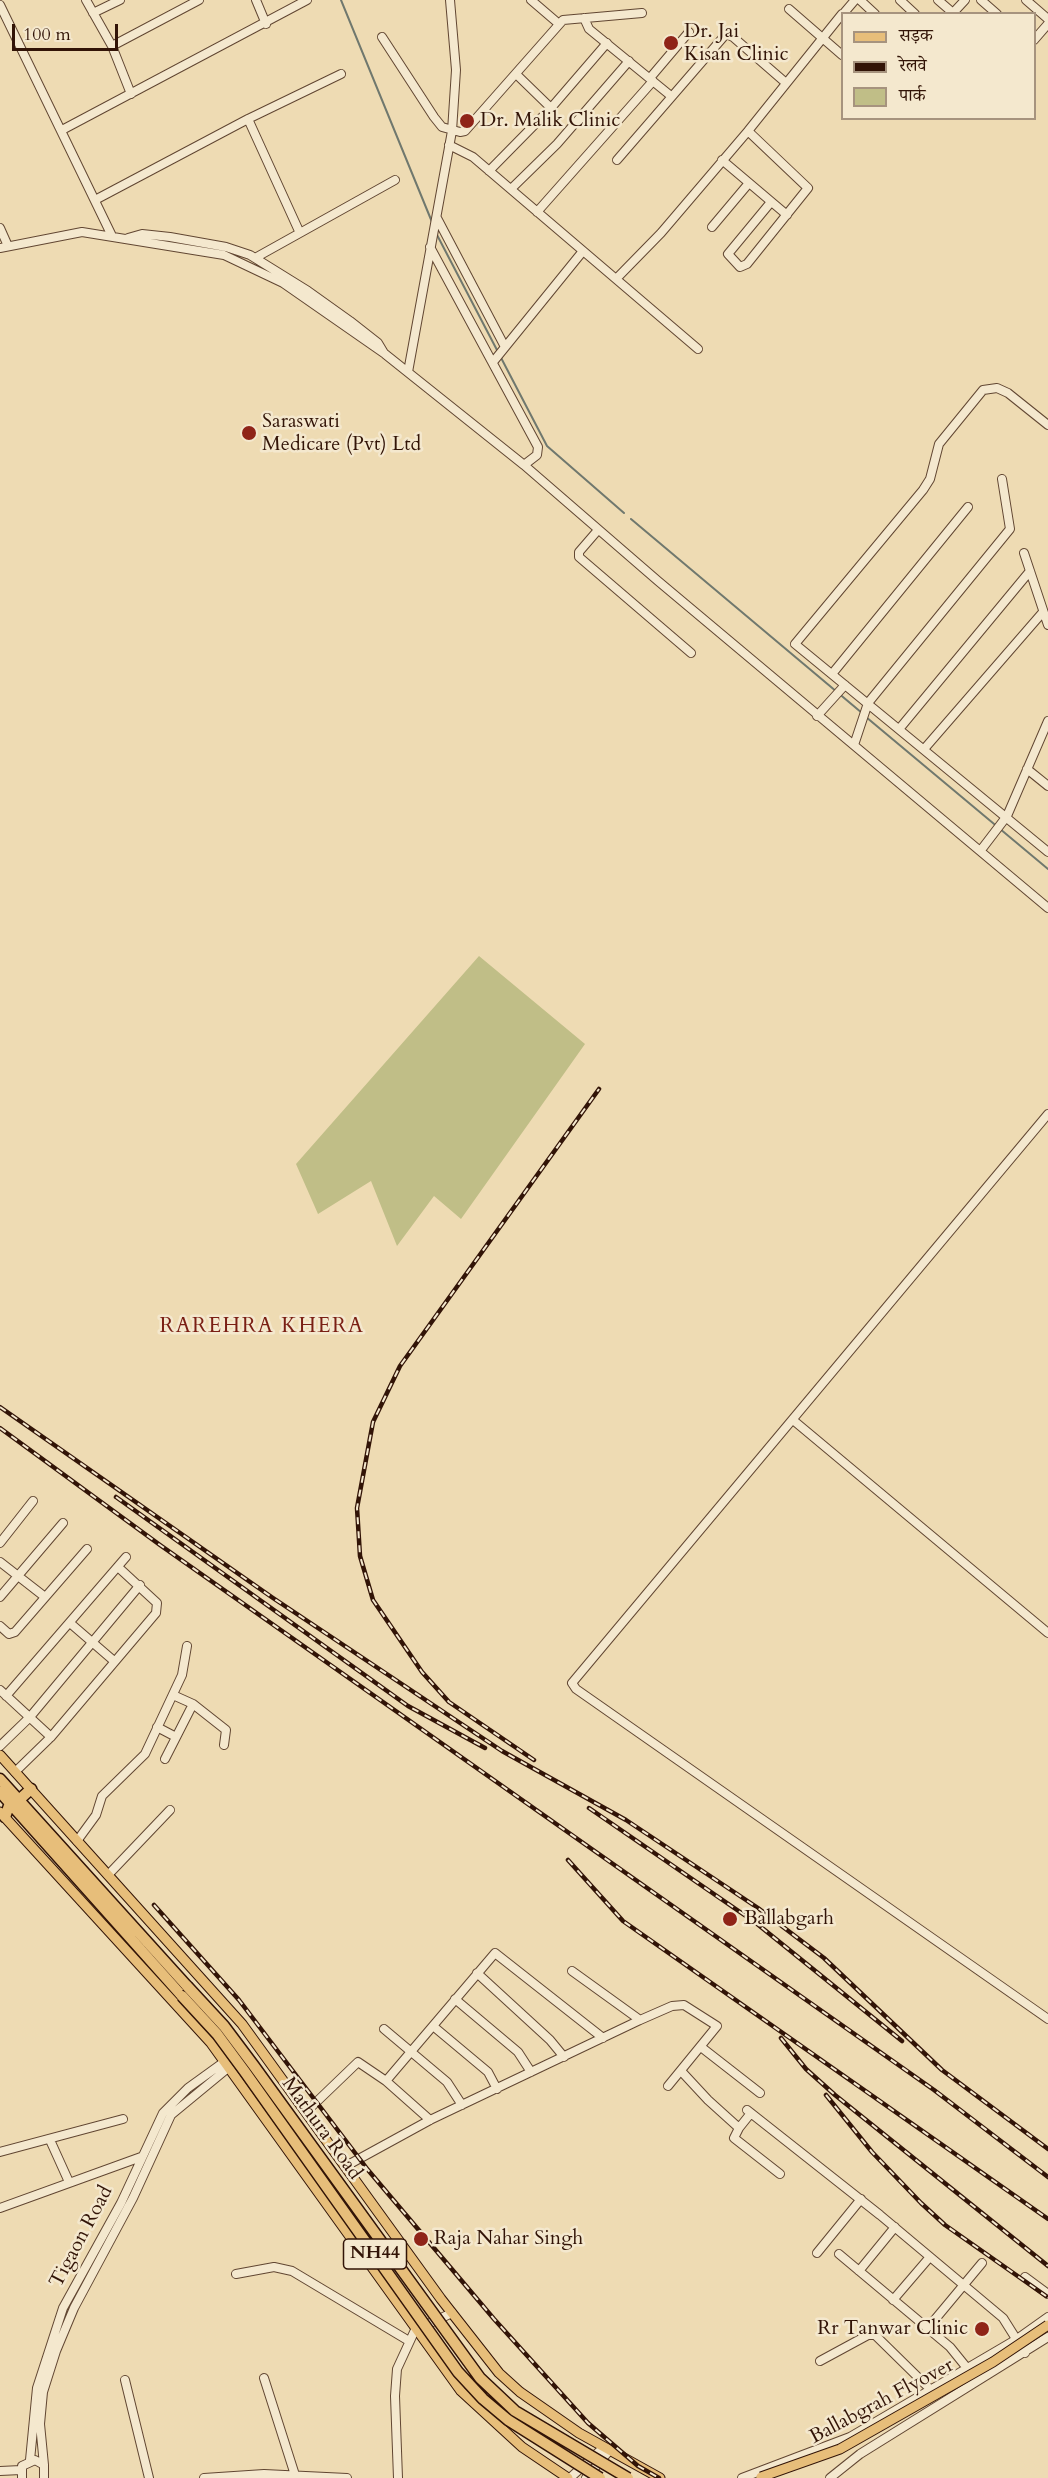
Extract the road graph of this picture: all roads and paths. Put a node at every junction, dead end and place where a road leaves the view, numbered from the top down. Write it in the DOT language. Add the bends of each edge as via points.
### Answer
graph roads {
  1 [pos="86,0"];
  2 [pos="120,0"];
  3 [pos="199,0"];
  4 [pos="256,0"];
  5 [pos="307,0"];
  6 [pos="450,0"];
  7 [pos="531,0"];
  8 [pos="855,0"];
  9 [pos="860,0"];
  10 [pos="900,0"];
  11 [pos="938,0"];
  12 [pos="965,0"];
  13 [pos="981,0"];
  14 [pos="1026,0"];
  15 [pos="0,5"];
  16 [pos="789,9"];
  17 [pos="845,12"];
  18 [pos="873,12"];
  19 [pos="913,12"];
  20 [pos="952,12"];
  21 [pos="954,12"];
  22 [pos="995,12"];
  23 [pos="93,13"];
  24 [pos="642,14"];
  25 [pos="841,17"];
  26 [pos="584,18"];
  27 [pos="1048,19"];
  28 [pos="266,24"];
  29 [pos="559,24"];
  30 [pos="1048,24"];
  31 [pos="690,32"];
  32 [pos="382,37"];
  33 [pos="823,38"];
  34 [pos="1036,39"];
  35 [pos="607,43"];
  36 [pos="112,46"];
  37 [pos="841,53"];
  38 [pos="629,61"];
  39 [pos="341,74"];
  40 [pos="516,74"];
  41 [pos="652,80"];
  42 [pos="786,83"];
  43 [pos="131,94"];
  44 [pos="671,96"];
  45 [pos="551,108"];
  46 [pos="248,119"];
  47 [pos="62,130"];
  48 [pos="452,131"];
  49 [pos="748,131"];
  50 [pos="449,145"];
  51 [pos="617,160"];
  52 [pos="722,160"];
  53 [pos="489,171"];
  54 [pos="395,180"];
  55 [pos="749,183"];
  56 [pos="511,189"];
  57 [pos="95,200"];
  58 [pos="771,202"];
  59 [pos="537,212"];
  60 [pos="787,215"];
  61 [pos="436,222"];
  62 [pos="712,227"];
  63 [pos="0,228"];
  64 [pos="299,231"];
  65 [pos="112,236"];
  66 [pos="128,238"];
  67 [pos="431,242"];
  68 [pos="4,247"];
  69 [pos="583,251"];
  70 [pos="255,258"];
  71 [pos="616,279"];
  72 [pos="480,318"];
  73 [pos="698,350"];
  74 [pos="385,354"];
  75 [pos="499,354"];
  76 [pos="408,372"];
  77 [pos="1048,425"];
  78 [pos="524,465"];
  79 [pos="1002,479"];
  80 [pos="968,507"];
  81 [pos="598,530"];
  82 [pos="1024,552"];
  83 [pos="1030,571"];
  84 [pos="1043,612"];
  85 [pos="1048,625"];
  86 [pos="691,653"];
  87 [pos="832,674"];
  88 [pos="840,690"];
  89 [pos="866,710"];
  90 [pos="817,716"];
  91 [pos="1048,722"];
  92 [pos="900,728"];
  93 [pos="854,745"];
  94 [pos="925,748"];
  95 [pos="1027,769"];
  96 [pos="1048,786"];
  97 [pos="1007,816"];
  98 [pos="981,850"];
  99 [pos="1048,852"];
  100 [pos="1048,908"];
  101 [pos="1048,1114"];
  102 [pos="794,1420"];
  103 [pos="33,1501"];
  104 [pos="63,1523"];
  105 [pos="0,1544"];
  106 [pos="87,1549"];
  107 [pos="126,1557"];
  108 [pos="0,1562"];
  109 [pos="118,1567"];
  110 [pos="18,1576"];
  111 [pos="140,1586"];
  112 [pos="0,1597"];
  113 [pos="45,1597"];
  114 [pos="70,1623"];
  115 [pos="0,1626"];
  116 [pos="1048,1633"];
  117 [pos="92,1643"];
  118 [pos="187,1646"];
  119 [pos="114,1661"];
  120 [pos="3,1693"];
  121 [pos="173,1695"];
  122 [pos="193,1704"];
  123 [pos="30,1717"];
  124 [pos="157,1727"];
  125 [pos="51,1737"];
  126 [pos="176,1737"];
  127 [pos="224,1745"];
  128 [pos="0,1746"];
  129 [pos="0,1755"];
  130 [pos="165,1759"];
  131 [pos="15,1772"];
  132 [pos="0,1779"];
  133 [pos="31,1789"];
  134 [pos="0,1792"];
  135 [pos="14,1802"];
  136 [pos="170,1810"];
  137 [pos="2,1817"];
  138 [pos="77,1841"];
  139 [pos="108,1875"];
  140 [pos="572,1971"];
  141 [pos="477,1973"];
  142 [pos="185,1991"];
  143 [pos="455,1999"];
  144 [pos="1048,2019"];
  145 [pos="640,2020"];
  146 [pos="434,2026"];
  147 [pos="384,2029"];
  148 [pos="603,2038"];
  149 [pos="701,2047"];
  150 [pos="411,2052"];
  151 [pos="564,2057"];
  152 [pos="226,2065"];
  153 [pos="531,2072"];
  154 [pos="682,2072"];
  155 [pos="386,2081"];
  156 [pos="668,2086"];
  157 [pos="497,2089"];
  158 [pos="760,2093"];
  159 [pos="462,2105"];
  160 [pos="306,2112"];
  161 [pos="123,2119"];
  162 [pos="430,2120"];
  163 [pos="739,2128"];
  164 [pos="50,2140"];
  165 [pos="0,2152"];
  166 [pos="141,2157"];
  167 [pos="346,2166"];
  168 [pos="780,2174"];
  169 [pos="69,2182"];
  170 [pos="861,2199"];
  171 [pos="0,2208"];
  172 [pos="896,2228"];
  173 [pos="817,2253"];
  174 [pos="839,2254"];
  175 [pos="929,2258"];
  176 [pos="982,2263"];
  177 [pos="859,2271"];
  178 [pos="236,2274"];
  179 [pos="1025,2277"];
  180 [pos="80,2286"];
  181 [pos="962,2286"];
  182 [pos="1048,2294"];
  183 [pos="893,2300"];
  184 [pos="452,2313"];
  185 [pos="1048,2317"];
  186 [pos="1048,2325"];
  187 [pos="927,2329"];
  188 [pos="415,2330"];
  189 [pos="1048,2337"];
  190 [pos="1017,2339"];
  191 [pos="409,2341"];
  192 [pos="1025,2353"];
  193 [pos="820,2361"];
  194 [pos="967,2368"];
  195 [pos="264,2378"];
  196 [pos="125,2380"];
  197 [pos="930,2389"];
  198 [pos="607,2449"];
  199 [pos="30,2460"];
  200 [pos="44,2465"];
  201 [pos="0,2471"];
  202 [pos="21,2474"];
  203 [pos="645,2474"];
  204 [pos="295,2475"];
  205 [pos="45,2478"];
  206 [pos="149,2478"];
  207 [pos="204,2478"];
  208 [pos="347,2478"];
  209 [pos="398,2478"];
  210 [pos="569,2478"];
  211 [pos="586,2478"];
  212 [pos="600,2478"];
  213 [pos="628,2478"];
  214 [pos="660,2478"];
  215 [pos="742,2478"];
  216 [pos="759,2478"];
  217 [pos="830,2478"];
  1 -- 23 [label="street"];
  2 -- 23 [label="street"];
  3 -- 36 [label="street"];
  4 -- 28 [label="street"];
  5 -- 28 [label="street"];
  6 -- 48 [label="street" via="456,70"];
  7 -- 29 [label="street"];
  8 -- 17 [label="street"];
  9 -- 18 [label="street"];
  10 -- 19 [label="street"];
  11 -- 20 [label="street"];
  12 -- 21 [label="street"];
  13 -- 22 [label="street"];
  14 -- 27 [label="street"];
  15 -- 47 [label="street"];
  16 -- 33 [label="street"];
  23 -- 36 [label="street"];
  24 -- 26 [label="street"];
  25 -- 33 [label="street"];
  26 -- 29 [label="street" via="565,19"];
  26 -- 35 [label="street" via="589,29"];
  28 -- 43 [label="street"];
  29 -- 40 [label="street"];
  30 -- 34 [label="street"];
  31 -- 41 [label="street"];
  32 -- 48 [label="street" via="434,117"];
  33 -- 37 [label="street"];
  33 -- 42 [label="street"];
  35 -- 38 [label="street"];
  35 -- 45 [label="street"];
  36 -- 43 [label="street"];
  38 -- 41 [label="street"];
  38 -- 56 [label="street" via="557,144"];
  39 -- 46 [label="street"];
  40 -- 45 [label="street"];
  40 -- 48 [label="street" via="465,131"];
  41 -- 44 [label="street"];
  41 -- 59 [label="street"];
  42 -- 44 [label="street" via="726,34"];
  42 -- 49 [label="street"];
  43 -- 47 [label="street"];
  44 -- 51 [label="street"];
  45 -- 53 [label="street"];
  46 -- 57 [label="street"];
  46 -- 64 [label="street"];
  47 -- 57 [label="street"];
  48 -- 50 [label="street"];
  49 -- 52 [label="street"];
  49 -- 60 [label="street" via="808,187"];
  50 -- 53 [label="street" via="473,157"];
  50 -- 61 [label="street"];
  52 -- 55 [label="street"];
  52 -- 71 [label="street"];
  53 -- 56 [label="street"];
  54 -- 64 [label="street"];
  55 -- 58 [label="street"];
  55 -- 62 [label="street"];
  56 -- 59 [label="street"];
  57 -- 65 [label="street"];
  58 -- 60 [label="street"];
  58 -- 60 [label="street" via="728,254 740,267 745,266"];
  59 -- 69 [label="street"];
  61 -- 67 [label="street"];
  61 -- 72 [label="street"];
  63 -- 68 [label="street"];
  64 -- 70 [label="street"];
  65 -- 66 [label="street"];
  65 -- 68 [label="street" via="82,232"];
  66 -- 70 [label="street" via="142,234 192,240"];
  66 -- 74 [label="street" via="224,255 254,268 283,283"];
  67 -- 72 [label="street"];
  67 -- 76 [label="street"];
  69 -- 71 [label="street"];
  69 -- 75 [label="street"];
  70 -- 74 [label="street" via="350,321 378,343"];
  71 -- 73 [label="street"];
  72 -- 75 [label="street"];
  72 -- 75 [label="street"];
  74 -- 76 [label="street"];
  75 -- 78 [label="street" via="538,447 537,455"];
  76 -- 78 [label="street"];
  77 -- 87 [label="street" via="1008,393 989,388 961,415 939,444 926,485 795,644"];
  78 -- 81 [label="street"];
  79 -- 89 [label="street" via="1010,529"];
  80 -- 87 [label="street"];
  81 -- 86 [label="street" via="579,557"];
  81 -- 90 [label="street"];
  82 -- 83 [label="street"];
  83 -- 84 [label="street"];
  83 -- 92 [label="street"];
  84 -- 85 [label="street"];
  84 -- 94 [label="street"];
  87 -- 88 [label="street"];
  88 -- 89 [label="street"];
  88 -- 90 [label="street"];
  89 -- 92 [label="street"];
  89 -- 93 [label="street"];
  90 -- 93 [label="street"];
  91 -- 95 [label="street"];
  92 -- 94 [label="street"];
  93 -- 98 [label="street"];
  94 -- 97 [label="street"];
  95 -- 96 [label="street"];
  95 -- 97 [label="street"];
  97 -- 98 [label="street"];
  97 -- 99 [label="street"];
  98 -- 100 [label="street"];
  101 -- 102 [label="street"];
  102 -- 116 [label="street"];
  102 -- 144 [label="street" via="572,1683"];
  103 -- 105 [label="street"];
  104 -- 110 [label="street"];
  106 -- 113 [label="street"];
  107 -- 109 [label="street"];
  108 -- 110 [label="street"];
  109 -- 111 [label="street"];
  109 -- 114 [label="street"];
  110 -- 112 [label="street"];
  110 -- 113 [label="street"];
  111 -- 117 [label="street"];
  111 -- 119 [label="street" via="157,1603 158,1611"];
  113 -- 115 [label="street" via="12,1635"];
  114 -- 117 [label="street"];
  114 -- 120 [label="street"];
  117 -- 119 [label="street"];
  117 -- 123 [label="street"];
  118 -- 121 [label="street" via="182,1675"];
  119 -- 125 [label="street"];
  120 -- 123 [label="street"];
  121 -- 122 [label="street"];
  121 -- 124 [label="street"];
  122 -- 126 [label="street"];
  122 -- 127 [label="street" via="226,1730"];
  123 -- 125 [label="street"];
  123 -- 128 [label="street"];
  124 -- 126 [label="street"];
  124 -- 138 [label="street" via="146,1754 102,1796 96,1815"];
  125 -- 131 [label="street"];
  126 -- 130 [label="street"];
  129 -- 131 [label="main road"];
  131 -- 133 [label="main road"];
  132 -- 135 [label="highway, Mathura Road / NH44"];
  133 -- 135 [label="highway"];
  133 -- 138 [label="main road"];
  134 -- 135 [label="highway, Mathura Road / NH44"];
  135 -- 137 [label="highway"];
  135 -- 142 [label="highway, Mathura Road / NH44"];
  136 -- 139 [label="street"];
  137 -- 152 [label="main road" via="176,2004"];
  138 -- 139 [label="main road"];
  139 -- 160 [label="main road" via="242,2024"];
  140 -- 145 [label="street"];
  141 -- 143 [label="street"];
  141 -- 148 [label="street" via="497,1953"];
  141 -- 151 [label="street"];
  142 -- 212 [label="highway, Mathura Road / NH44, bridge" via="458,2372 508,2420"];
  142 -- 213 [label="highway, Mathura Road / NH44, bridge" via="224,2026 480,2378 515,2411"];
  143 -- 146 [label="street"];
  143 -- 153 [label="street" via="518,2052"];
  145 -- 148 [label="street"];
  145 -- 149 [label="street" via="684,2004 717,2026"];
  146 -- 150 [label="street"];
  146 -- 157 [label="street" via="488,2072"];
  147 -- 150 [label="street"];
  148 -- 151 [label="street"];
  149 -- 154 [label="street"];
  149 -- 158 [label="street"];
  150 -- 155 [label="street"];
  150 -- 159 [label="street" via="447,2082"];
  151 -- 153 [label="street"];
  152 -- 166 [label="street, Tigaon Road" via="171,2103"];
  152 -- 180 [label="street, Tigaon Road" via="171,2115 133,2198"];
  152 -- 188 [label="main road"];
  153 -- 157 [label="street"];
  154 -- 156 [label="street"];
  154 -- 163 [label="street"];
  155 -- 160 [label="street" via="358,2062"];
  155 -- 162 [label="street"];
  157 -- 159 [label="street"];
  159 -- 162 [label="street"];
  160 -- 167 [label="main road"];
  161 -- 164 [label="street"];
  162 -- 167 [label="street"];
  163 -- 168 [label="street" via="734,2138"];
  163 -- 170 [label="street" via="749,2112"];
  164 -- 165 [label="street"];
  164 -- 169 [label="street"];
  166 -- 169 [label="street"];
  166 -- 180 [label="street, Tigaon Road"];
  167 -- 184 [label="main road"];
  169 -- 171 [label="street"];
  170 -- 172 [label="street"];
  170 -- 173 [label="street"];
  172 -- 175 [label="street"];
  172 -- 177 [label="street"];
  174 -- 177 [label="street"];
  175 -- 181 [label="street"];
  175 -- 183 [label="street"];
  176 -- 181 [label="street"];
  177 -- 183 [label="street"];
  178 -- 191 [label="street" via="274,2267 292,2271"];
  179 -- 182 [label="street"];
  180 -- 199 [label="street, Tigaon Road" via="63,2308 37,2388"];
  180 -- 200 [label="street, Tigaon Road" via="43,2392 40,2424"];
  181 -- 187 [label="street"];
  181 -- 190 [label="street" via="1003,2318"];
  183 -- 187 [label="street"];
  184 -- 188 [label="street"];
  184 -- 198 [label="main road" via="520,2392"];
  185 -- 190 [label="street"];
  186 -- 216 [label="main road, Ballabgrah Flyover, bridge" via="993,2362 840,2449"];
  187 -- 194 [label="street" via="950,2347"];
  188 -- 191 [label="street"];
  188 -- 210 [label="main road" via="461,2391 492,2422"];
  189 -- 192 [label="street"];
  190 -- 192 [label="street"];
  190 -- 194 [label="street"];
  191 -- 209 [label="street" via="395,2382"];
  192 -- 217 [label="street" via="860,2454"];
  193 -- 197 [label="street" via="872,2335"];
  194 -- 197 [label="street"];
  195 -- 204 [label="street"];
  196 -- 206 [label="street"];
  197 -- 215 [label="street" via="850,2437"];
  198 -- 203 [label="main road"];
  198 -- 210 [label="street"];
  198 -- 211 [label="street"];
  199 -- 200 [label="street"];
  199 -- 202 [label="street"];
  200 -- 205 [label="street, Tigaon Road"];
  201 -- 202 [label="street"];
  203 -- 214 [label="main road"];
  204 -- 207 [label="street"];
  204 -- 208 [label="street"];
}
